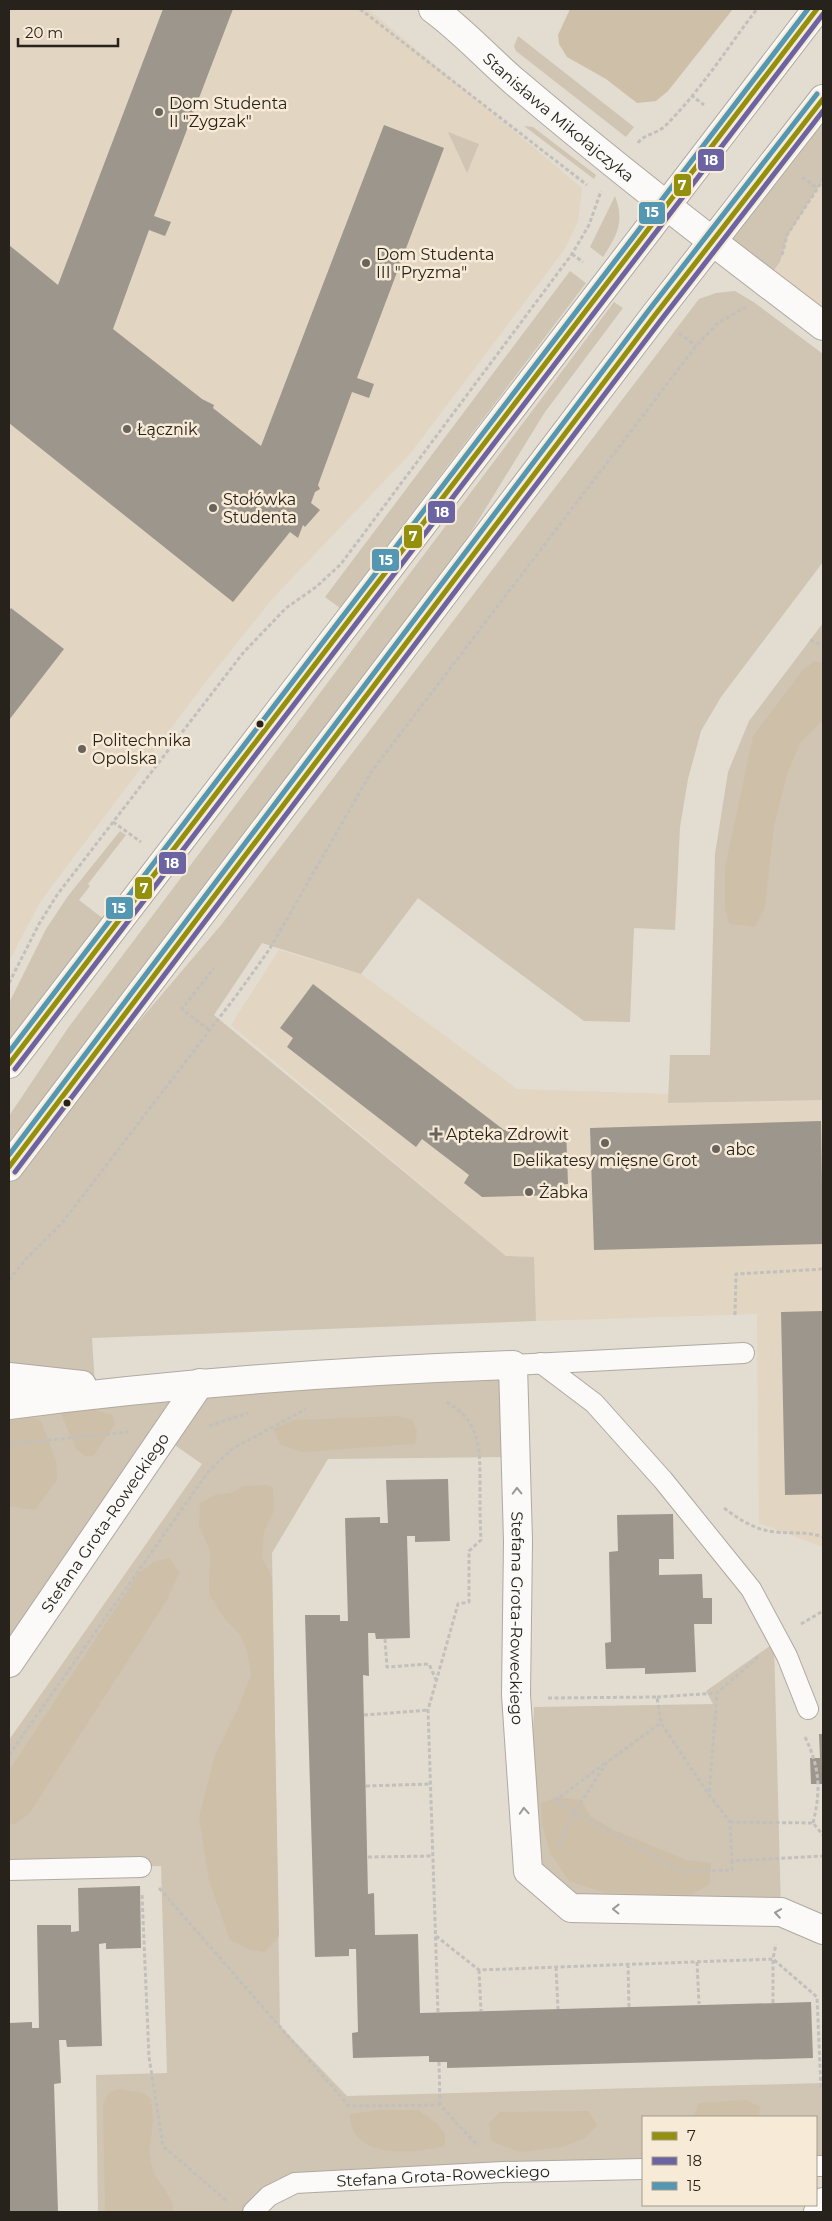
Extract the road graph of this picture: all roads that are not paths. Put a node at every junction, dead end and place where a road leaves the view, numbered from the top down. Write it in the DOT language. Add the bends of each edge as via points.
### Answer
graph roads {
  1 [pos="433,9"];
  2 [pos="817,9"];
  3 [pos="823,99"];
  4 [pos="666,205"];
  5 [pos="712,242"];
  6 [pos="823,326"];
  7 [pos="9,1064"];
  8 [pos="9,1167"];
  9 [pos="744,1353"];
  10 [pos="541,1363"];
  11 [pos="9,1364"];
  12 [pos="513,1364"];
  13 [pos="9,1377"];
  14 [pos="48,1381"];
  15 [pos="200,1383"];
  16 [pos="136,1389"];
  17 [pos="9,1405"];
  18 [pos="9,1663"];
  19 [pos="808,1709"];
  20 [pos="140,1867"];
  21 [pos="9,1870"];
  22 [pos="823,1930"];
  23 [pos="642,2169"];
  24 [pos="823,2202"];
  25 [pos="253,2212"];
  26 [pos="818,2212"];
  1 -- 4 [label="street, Stanisława Mikołajczyka" via="459,28 513,81"];
  2 -- 4 [label="street"];
  3 -- 5 [label="street"];
  4 -- 5 [label="street, Stanisława Mikołajczyka"];
  4 -- 7 [label="street"];
  5 -- 6 [label="street, Stanisława Mikołajczyka"];
  5 -- 8 [label="street"];
  9 -- 10 [label="lane"];
  10 -- 12 [label="lane"];
  10 -- 19 [label="lane" via="594,1403 663,1480 750,1589 787,1656"];
  11 -- 14 [label="street"];
  12 -- 15 [label="street"];
  22 -- 12 [label="street, Stefana Grota-Roweckiego, one-way" via="781,1912 571,1908 528,1871 516,1695 518,1541"];
  13 -- 14 [label="street"];
  14 -- 16 [label="street"];
  15 -- 16 [label="street"];
  15 -- 18 [label="street, Stefana Grota-Roweckiego"];
  16 -- 17 [label="street"];
  20 -- 21 [label="lane"];
  23 -- 25 [label="lane, Stefana Grota-Roweckiego" via="503,2172 295,2183 269,2196"];
  24 -- 26 [label="street"];
}
